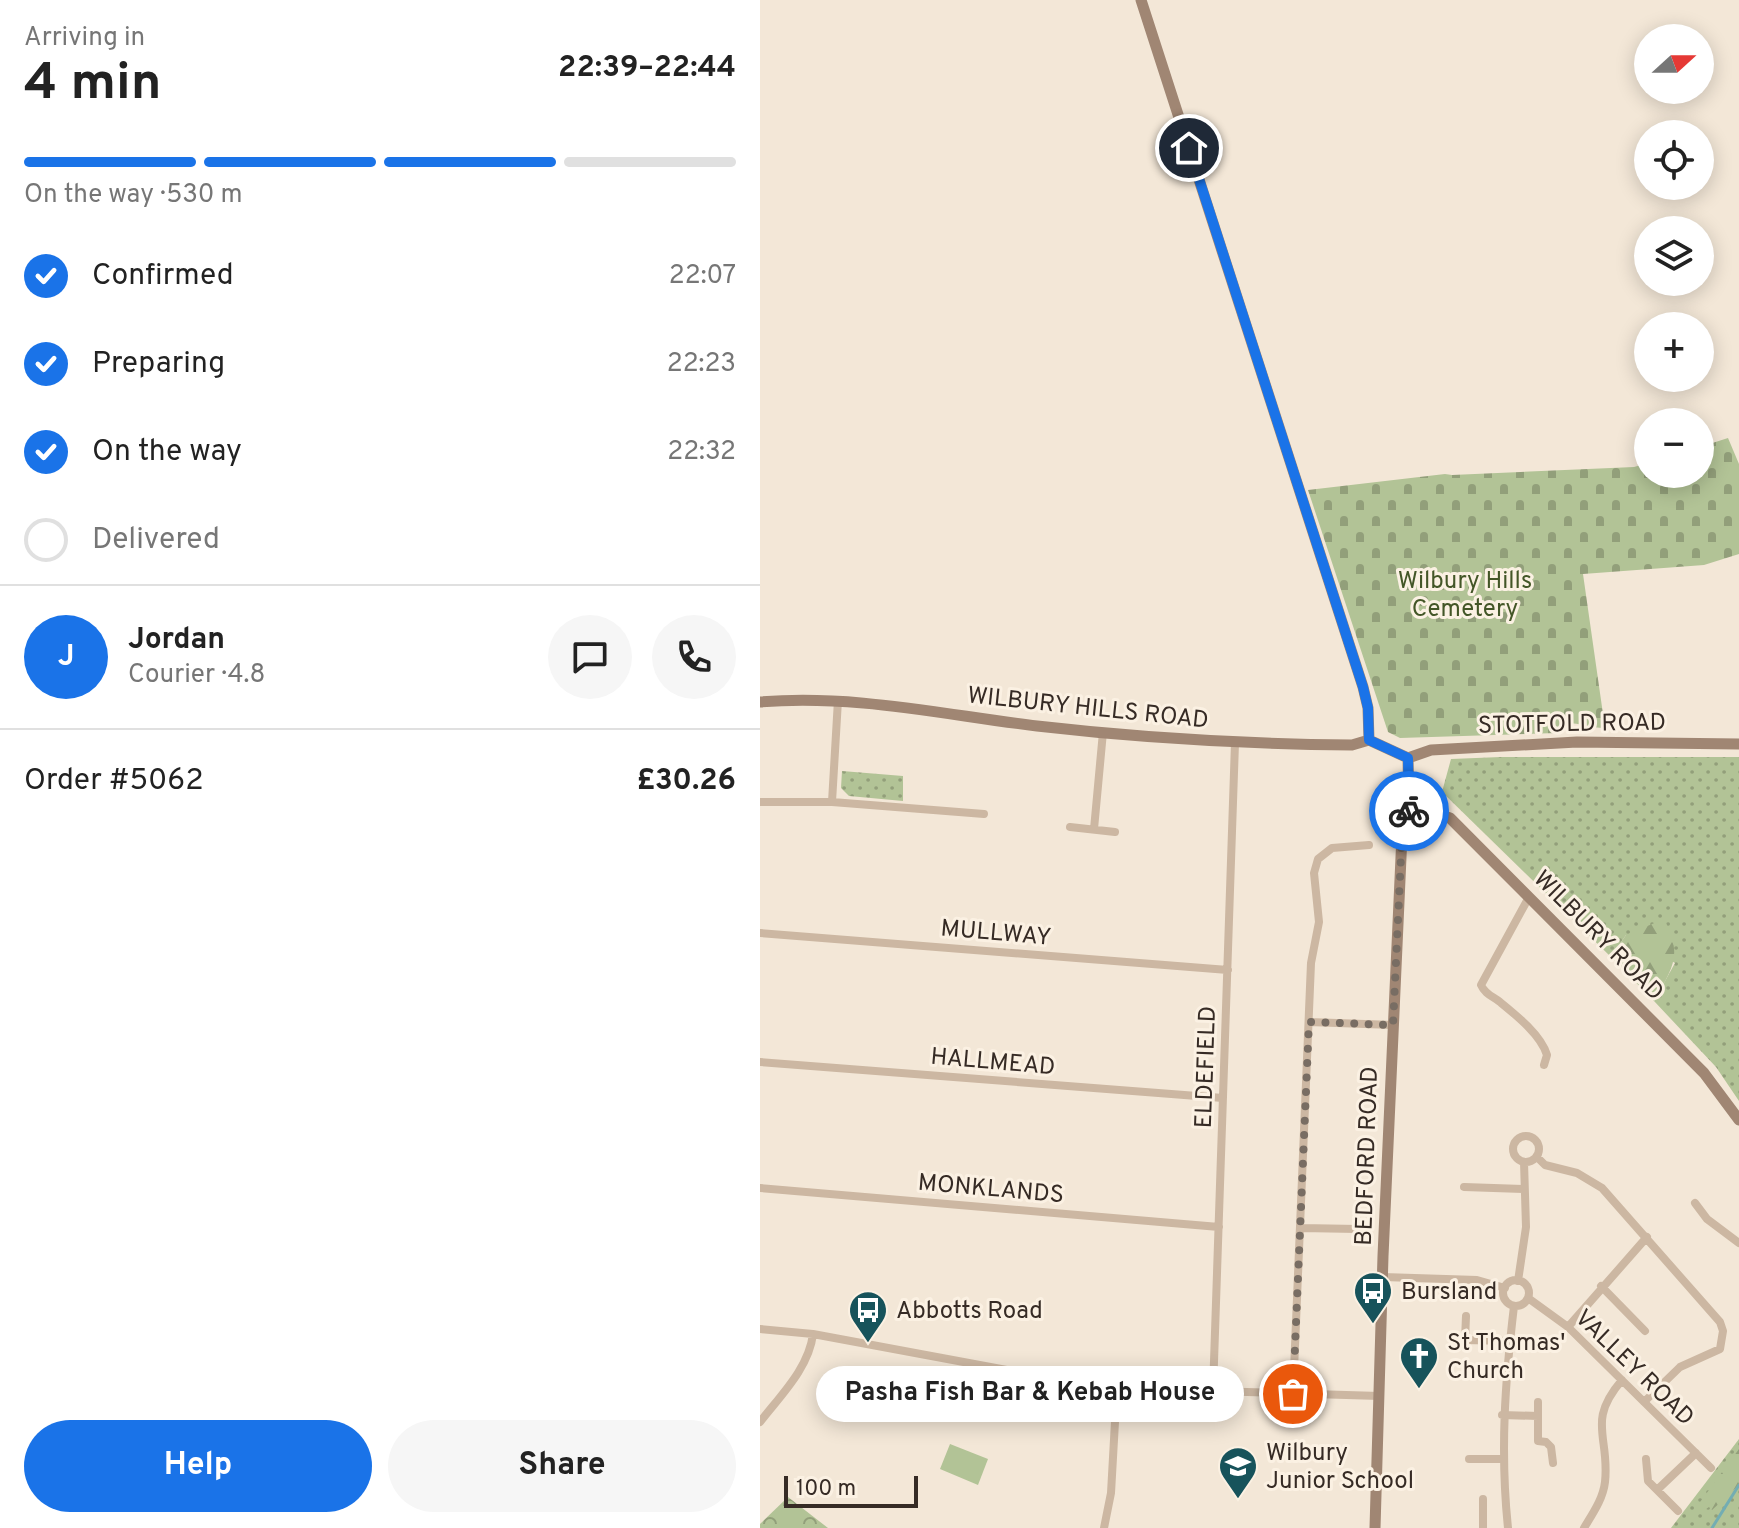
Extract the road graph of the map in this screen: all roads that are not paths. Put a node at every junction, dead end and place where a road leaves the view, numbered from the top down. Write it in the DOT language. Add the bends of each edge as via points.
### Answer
graph roads {
  1 [pos="1141,0"];
  2 [pos="838,700"];
  3 [pos="760,702"];
  4 [pos="1103,732"];
  5 [pos="1369,740"];
  6 [pos="1235,743"];
  7 [pos="1739,744"];
  8 [pos="1408,758"];
  9 [pos="760,802"];
  10 [pos="832,802"];
  11 [pos="1409,808"];
  12 [pos="984,814"];
  13 [pos="1070,827"];
  14 [pos="1094,829"];
  15 [pos="1115,832"];
  16 [pos="1369,845"];
  17 [pos="1529,897"];
  18 [pos="760,933"];
  19 [pos="1228,970"];
  20 [pos="1309,1022"];
  21 [pos="1393,1025"];
  22 [pos="760,1062"];
  23 [pos="1544,1065"];
  24 [pos="1223,1098"];
  25 [pos="1739,1120"];
  26 [pos="1537,1157"];
  27 [pos="1524,1162"];
  28 [pos="1464,1187"];
  29 [pos="760,1188"];
  30 [pos="1523,1189"];
  31 [pos="1695,1203"];
  32 [pos="1219,1227"];
  33 [pos="1301,1228"];
  34 [pos="1358,1229"];
  35 [pos="1647,1237"];
  36 [pos="1739,1243"];
  37 [pos="1383,1277"];
  38 [pos="1518,1281"];
  39 [pos="1601,1286"];
  40 [pos="1505,1288"];
  41 [pos="1528,1298"];
  42 [pos="1514,1306"];
  43 [pos="1466,1316"];
  44 [pos="1568,1327"];
  45 [pos="760,1329"];
  46 [pos="1645,1331"];
  47 [pos="813,1334"];
  48 [pos="1510,1341"];
  49 [pos="1622,1380"];
  50 [pos="1117,1386"];
  51 [pos="1213,1391"];
  52 [pos="1293,1394"];
  53 [pos="1380,1396"];
  54 [pos="1538,1402"];
  55 [pos="1644,1402"];
  56 [pos="1502,1415"];
  57 [pos="1538,1416"];
  58 [pos="760,1422"];
  59 [pos="1696,1453"];
  60 [pos="1469,1459"];
  61 [pos="1502,1459"];
  62 [pos="1646,1459"];
  63 [pos="1553,1463"];
  64 [pos="1711,1468"];
  65 [pos="1657,1490"];
  66 [pos="1483,1499"];
  67 [pos="1678,1511"];
  68 [pos="1104,1528"];
  69 [pos="1375,1528"];
  70 [pos="1483,1528"];
  71 [pos="1508,1528"];
  72 [pos="1584,1528"];
  1 -- 5 [label="street" via="1363,687"];
  2 -- 3 [label="street, WILBURY HILLS ROAD"];
  2 -- 4 [label="street, WILBURY HILLS ROAD"];
  2 -- 10 [label="street"];
  4 -- 6 [label="street, WILBURY HILLS ROAD"];
  4 -- 14 [label="street"];
  5 -- 6 [label="street, WILBURY HILLS ROAD" via="1352,745"];
  5 -- 8 [label="street"];
  6 -- 19 [label="street, ELDEFIELD"];
  7 -- 8 [label="street, STOTFOLD ROAD" via="1577,742 1431,750"];
  8 -- 11 [label="street, BEDFORD ROAD"];
  9 -- 10 [label="street"];
  10 -- 12 [label="street"];
  11 -- 17 [label="street, WILBURY ROAD" via="1450,818"];
  11 -- 21 [label="street, BEDFORD ROAD" via="1402,835"];
  13 -- 14 [label="street"];
  14 -- 15 [label="street"];
  16 -- 20 [label="street" via="1332,848 1315,866 1319,922"];
  17 -- 23 [label="street" via="1481,985 1543,1045"];
  17 -- 25 [label="street, WILBURY ROAD" via="1704,1073"];
  18 -- 19 [label="street, MULLWAY"];
  19 -- 24 [label="street, ELDEFIELD"];
  20 -- 21 [label="street"];
  20 -- 33 [label="street"];
  21 -- 37 [label="street, BEDFORD ROAD"];
  22 -- 24 [label="street, HALLMEAD"];
  24 -- 32 [label="street, ELDEFIELD"];
  26 -- 27 [label="street"];
  26 -- 27 [label="street" via="1537,1142 1521,1137 1513,1150"];
  26 -- 35 [label="street" via="1602,1188"];
  27 -- 30 [label="street"];
  28 -- 30 [label="street"];
  29 -- 32 [label="street, MONKLANDS"];
  30 -- 38 [label="street" via="1526,1227"];
  31 -- 36 [label="street"];
  32 -- 51 [label="street, ELDEFIELD"];
  33 -- 34 [label="street, BEDFORD ROAD"];
  33 -- 52 [label="street"];
  35 -- 39 [label="street"];
  35 -- 55 [label="street" via="1720,1322 1723,1341 1720,1349 1680,1367"];
  37 -- 40 [label="street" via="1477,1280"];
  37 -- 53 [label="street, BEDFORD ROAD"];
  38 -- 40 [label="street"];
  38 -- 41 [label="street" via="1527,1287"];
  39 -- 44 [label="street"];
  39 -- 46 [label="street"];
  40 -- 42 [label="street" via="1505,1299"];
  41 -- 42 [label="street"];
  41 -- 44 [label="street, VALLEY ROAD"];
  42 -- 48 [label="street"];
  43 -- 48 [label="street" via="1465,1340"];
  44 -- 49 [label="street, VALLEY ROAD"];
  45 -- 47 [label="street"];
  47 -- 50 [label="street" via="999,1370"];
  47 -- 58 [label="street" via="798,1372"];
  48 -- 56 [label="street"];
  49 -- 55 [label="street, VALLEY ROAD"];
  49 -- 72 [label="street" via="1604,1404 1605,1485"];
  50 -- 51 [label="street"];
  50 -- 68 [label="street"];
  51 -- 52 [label="street"];
  52 -- 53 [label="street"];
  53 -- 69 [label="street, BEDFORD ROAD"];
  54 -- 57 [label="street"];
  55 -- 59 [label="street, VALLEY ROAD"];
  56 -- 57 [label="street"];
  56 -- 61 [label="street"];
  57 -- 63 [label="street" via="1538,1441 1551,1447"];
  59 -- 64 [label="street, VALLEY ROAD"];
  59 -- 65 [label="street"];
  60 -- 61 [label="street"];
  61 -- 71 [label="street"];
  62 -- 65 [label="street" via="1648,1481"];
  65 -- 67 [label="street"];
  66 -- 70 [label="street"];
}
